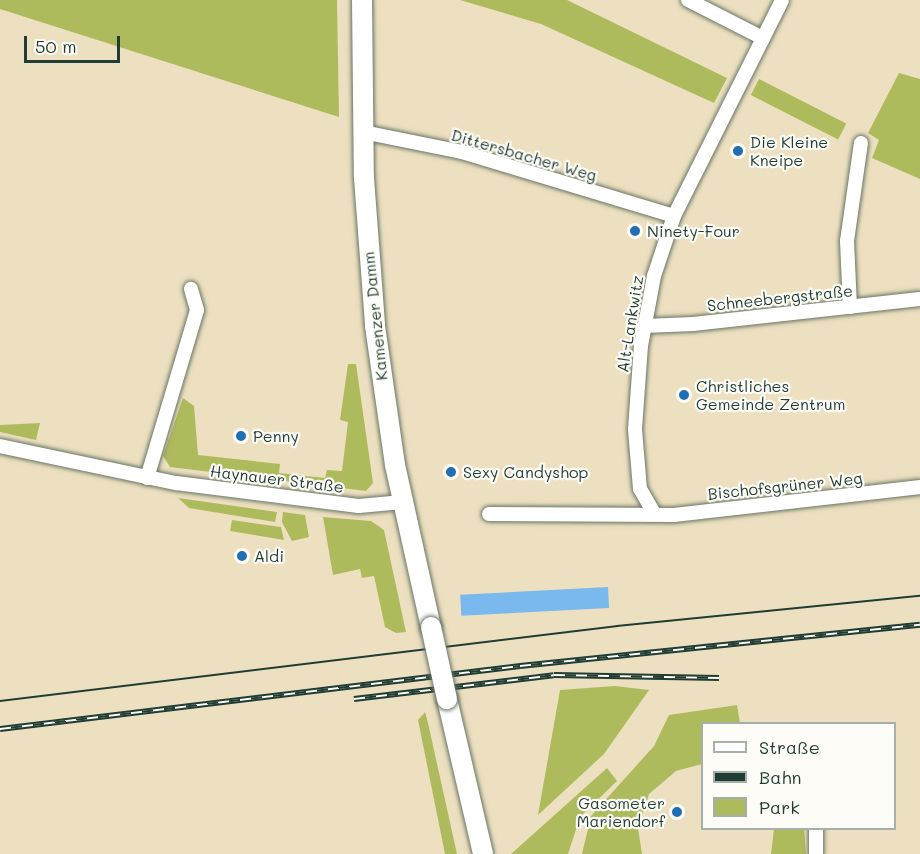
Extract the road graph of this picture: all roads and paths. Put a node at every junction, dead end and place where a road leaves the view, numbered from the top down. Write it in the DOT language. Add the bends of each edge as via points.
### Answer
graph roads {
  1 [pos="362,0"];
  2 [pos="688,0"];
  3 [pos="782,0"];
  4 [pos="763,38"];
  5 [pos="363,132"];
  6 [pos="861,142"];
  7 [pos="674,216"];
  8 [pos="191,289"];
  9 [pos="920,299"];
  10 [pos="850,307"];
  11 [pos="644,326"];
  12 [pos="0,446"];
  13 [pos="147,478"];
  14 [pos="920,487"];
  15 [pos="402,502"];
  16 [pos="654,513"];
  17 [pos="489,514"];
  18 [pos="816,830"];
  19 [pos="483,854"];
  20 [pos="816,854"];
  1 -- 5 [label="main road, Kamenzer Damm"];
  2 -- 4 [label="street"];
  3 -- 4 [label="street, Alt-Lankwitz"];
  4 -- 7 [label="street, Alt-Lankwitz"];
  5 -- 7 [label="street, Dittersbacher Weg" via="462,152"];
  5 -- 15 [label="main road, Kamenzer Damm" via="375,326"];
  6 -- 10 [label="street" via="847,241"];
  7 -- 11 [label="street, Alt-Lankwitz" via="654,276"];
  8 -- 13 [label="street" via="197,310"];
  9 -- 10 [label="street, Schneebergstraße"];
  10 -- 11 [label="street, Schneebergstraße"];
  11 -- 16 [label="street, Alt-Lankwitz" via="635,438 640,489"];
  12 -- 13 [label="street, Haynauer Straße"];
  13 -- 15 [label="street, Haynauer Straße" via="326,503 379,506"];
  14 -- 16 [label="street, Bischofsgrüner Weg"];
  15 -- 19 [label="main road, Kamenzer Damm, bridge"];
  16 -- 17 [label="street"];
  18 -- 20 [label="street"];
}
